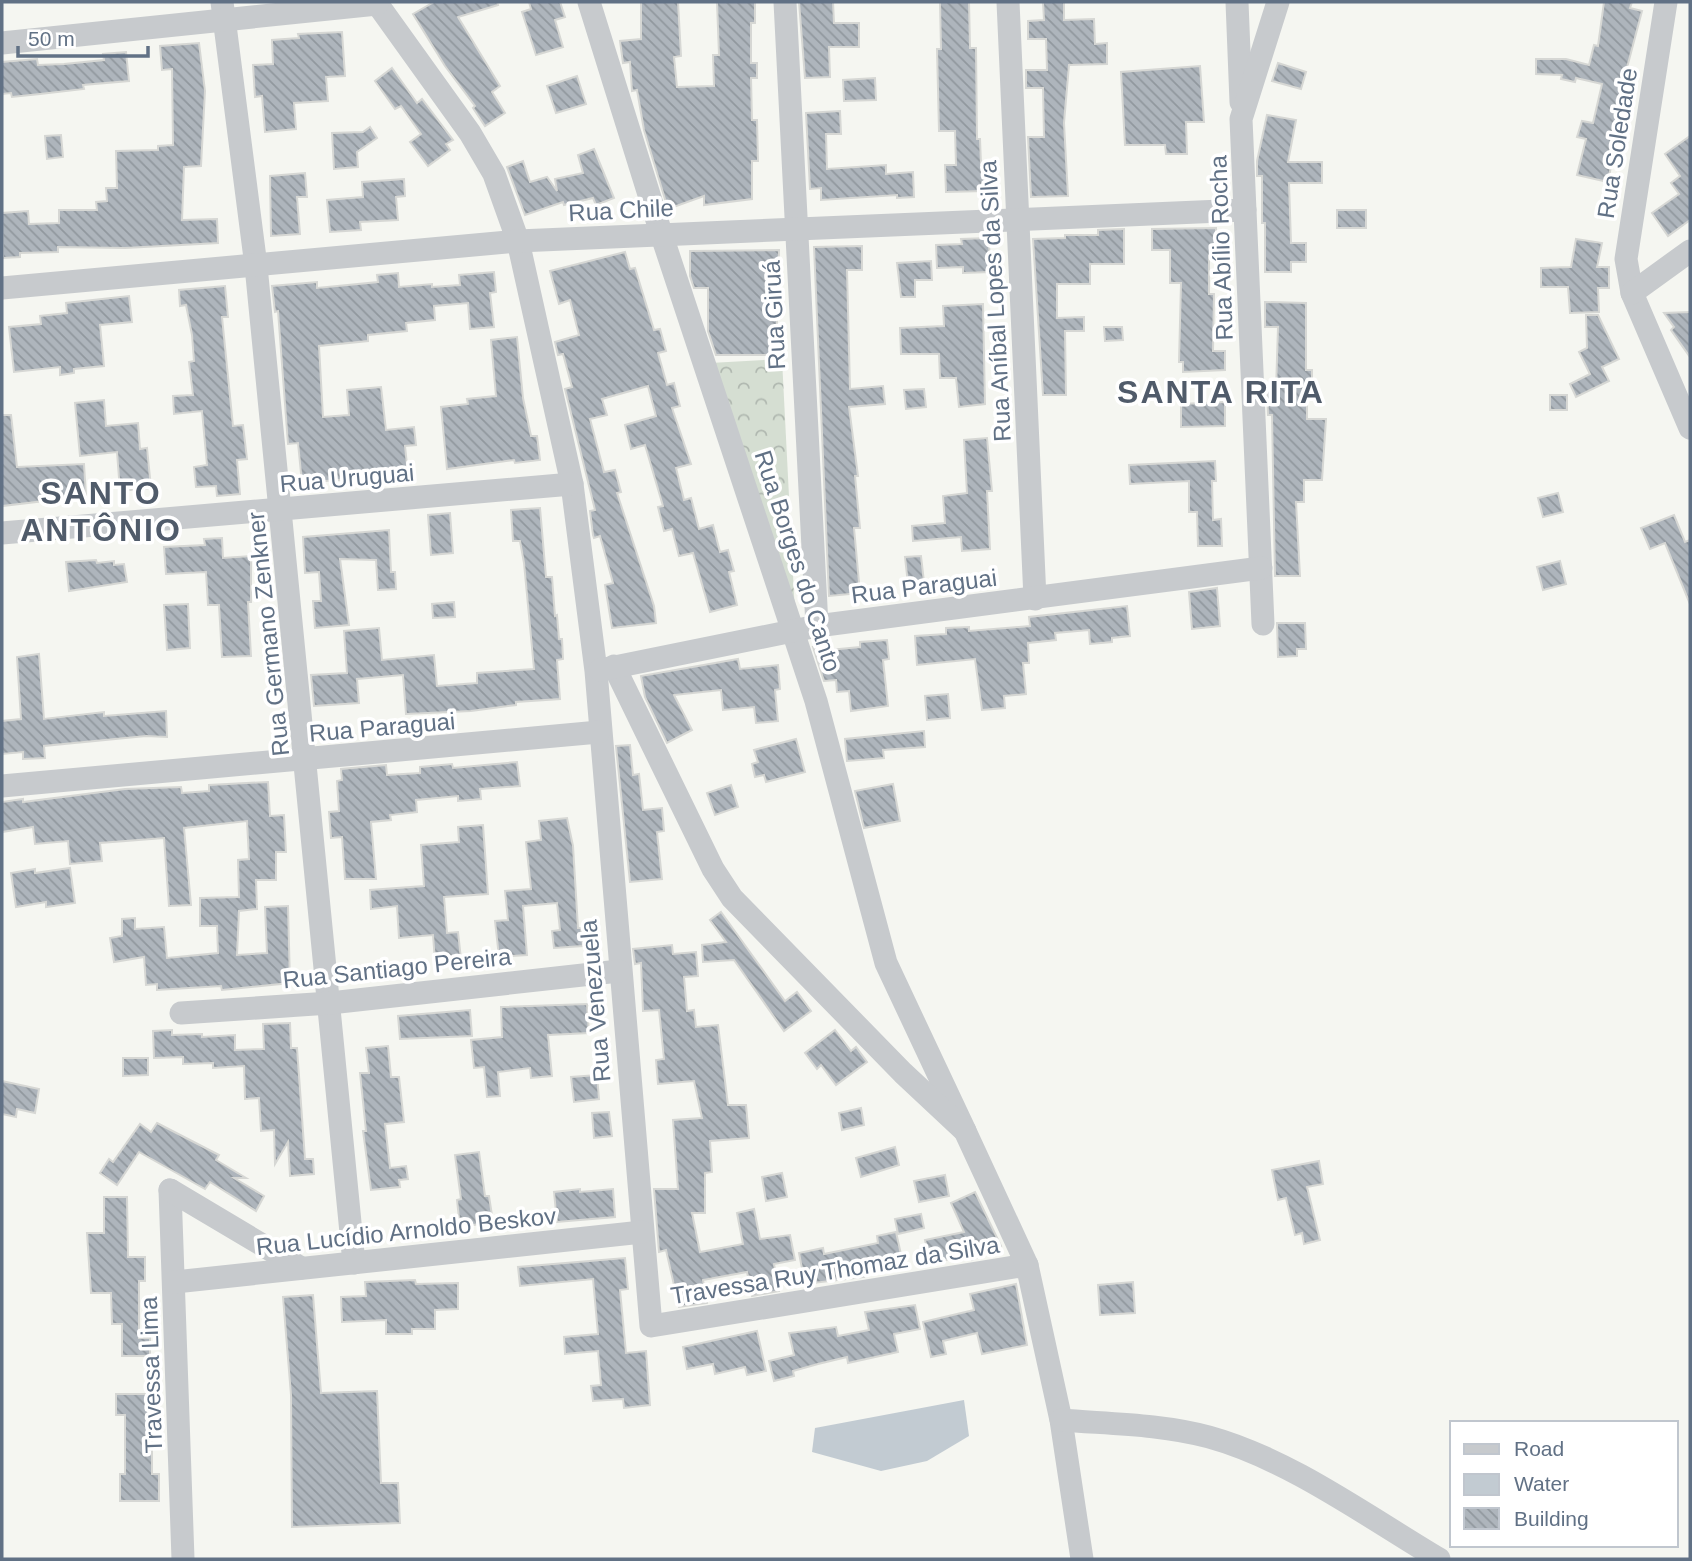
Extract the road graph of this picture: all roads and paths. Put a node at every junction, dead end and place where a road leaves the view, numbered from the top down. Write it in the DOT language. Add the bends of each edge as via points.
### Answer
graph roads {
  1 [pos="589,2"];
  2 [pos="785,2"];
  3 [pos="1008,2"];
  4 [pos="1237,2"];
  5 [pos="1278,2"];
  6 [pos="1667,2"];
  7 [pos="377,3"];
  8 [pos="223,12"];
  9 [pos="2,43"];
  10 [pos="1241,119"];
  11 [pos="1245,210"];
  12 [pos="1018,221"];
  13 [pos="796,232"];
  14 [pos="661,233"];
  15 [pos="518,241"];
  16 [pos="1690,251"];
  17 [pos="256,265"];
  18 [pos="2,288"];
  19 [pos="1632,293"];
  20 [pos="1690,428"];
  21 [pos="572,484"];
  22 [pos="281,510"];
  23 [pos="2,533"];
  24 [pos="1261,568"];
  25 [pos="1035,599"];
  26 [pos="1263,624"];
  27 [pos="817,626"];
  28 [pos="794,629"];
  29 [pos="605,669"];
  30 [pos="599,733"];
  31 [pos="307,760"];
  32 [pos="2,786"];
  33 [pos="619,971"];
  34 [pos="330,1003"];
  35 [pos="181,1013"];
  36 [pos="965,1131"];
  37 [pos="642,1232"];
  38 [pos="354,1263"];
  39 [pos="1027,1265"];
  40 [pos="301,1268"];
  41 [pos="175,1282"];
  42 [pos="651,1326"];
  43 [pos="1061,1420"];
  44 [pos="183,1559"];
  45 [pos="1082,1559"];
  46 [pos="1439,1559"];
  1 -- 14 [label="street, Rua Borges do Canto"];
  2 -- 13 [label="street, Rua Giruá"];
  3 -- 12 [label="street, Rua Aníbal Lopes da Silva"];
  4 -- 10 [label="street"];
  5 -- 10 [label="street, Rua Abílio Rocha"];
  6 -- 19 [label="street, Rua Soledade" via="1627,240"];
  7 -- 8 [label="street"];
  7 -- 15 [label="street" via="476,143 494,174"];
  8 -- 9 [label="street"];
  8 -- 17 [label="street, Rua Germano Zenkner"];
  10 -- 11 [label="street, Rua Abílio Rocha"];
  11 -- 12 [label="street, Rua Chile"];
  11 -- 24 [label="street, Rua Abílio Rocha"];
  12 -- 13 [label="street, Rua Chile"];
  12 -- 25 [label="street, Rua Aníbal Lopes da Silva"];
  13 -- 14 [label="street, Rua Chile"];
  13 -- 27 [label="street, Rua Giruá"];
  14 -- 15 [label="street, Rua Chile"];
  14 -- 28 [label="street, Rua Borges do Canto"];
  15 -- 17 [label="street, Rua Chile"];
  15 -- 21 [label="street"];
  16 -- 19 [label="street"];
  17 -- 18 [label="street, Rua Chile"];
  17 -- 22 [label="street, Rua Germano Zenkner"];
  19 -- 20 [label="street, Rua Soledade"];
  21 -- 22 [label="street, Rua Uruguai"];
  21 -- 29 [label="street"];
  22 -- 23 [label="street, Rua Uruguai"];
  22 -- 31 [label="street, Rua Germano Zenkner"];
  24 -- 25 [label="street, Rua Paraguai"];
  24 -- 26 [label="street, Rua Abílio Rocha"];
  25 -- 27 [label="street, Rua Paraguai"];
  27 -- 28 [label="street, Rua Paraguai"];
  28 -- 29 [label="street, Rua Paraguai"];
  28 -- 36 [label="street, Rua Borges do Canto" via="886,963"];
  29 -- 30 [label="street, Rua Venezuela"];
  29 -- 36 [label="street" via="732,898"];
  30 -- 31 [label="street, Rua Paraguai"];
  30 -- 33 [label="street, Rua Venezuela"];
  31 -- 32 [label="street, Rua Paraguai"];
  31 -- 34 [label="street, Rua Germano Zenkner"];
  33 -- 34 [label="street, Rua Santiago Pereira"];
  33 -- 37 [label="street, Rua Venezuela"];
  34 -- 35 [label="street, Rua Santiago Pereira"];
  34 -- 38 [label="street, Rua Germano Zenkner"];
  36 -- 39 [label="street, Rua Borges do Canto"];
  37 -- 38 [label="street, Rua Lucídio Arnoldo Beskov"];
  37 -- 42 [label="street, Rua Venezuela"];
  38 -- 40 [label="street, Rua Lucídio Arnoldo Beskov"];
  39 -- 42 [label="street, Travessa Ruy Thomaz da Silva"];
  39 -- 43 [label="street, Rua Borges do Canto"];
  40 -- 41 [label="street, Rua Lucídio Arnoldo Beskov"];
  40 -- 41 [label="street, Travessa Lima" via="170,1190"];
  41 -- 44 [label="street, Travessa Lima"];
  43 -- 45 [label="street, Rua Borges do Canto"];
  43 -- 46 [label="street" via="1169,1428 1257,1454"];
}
